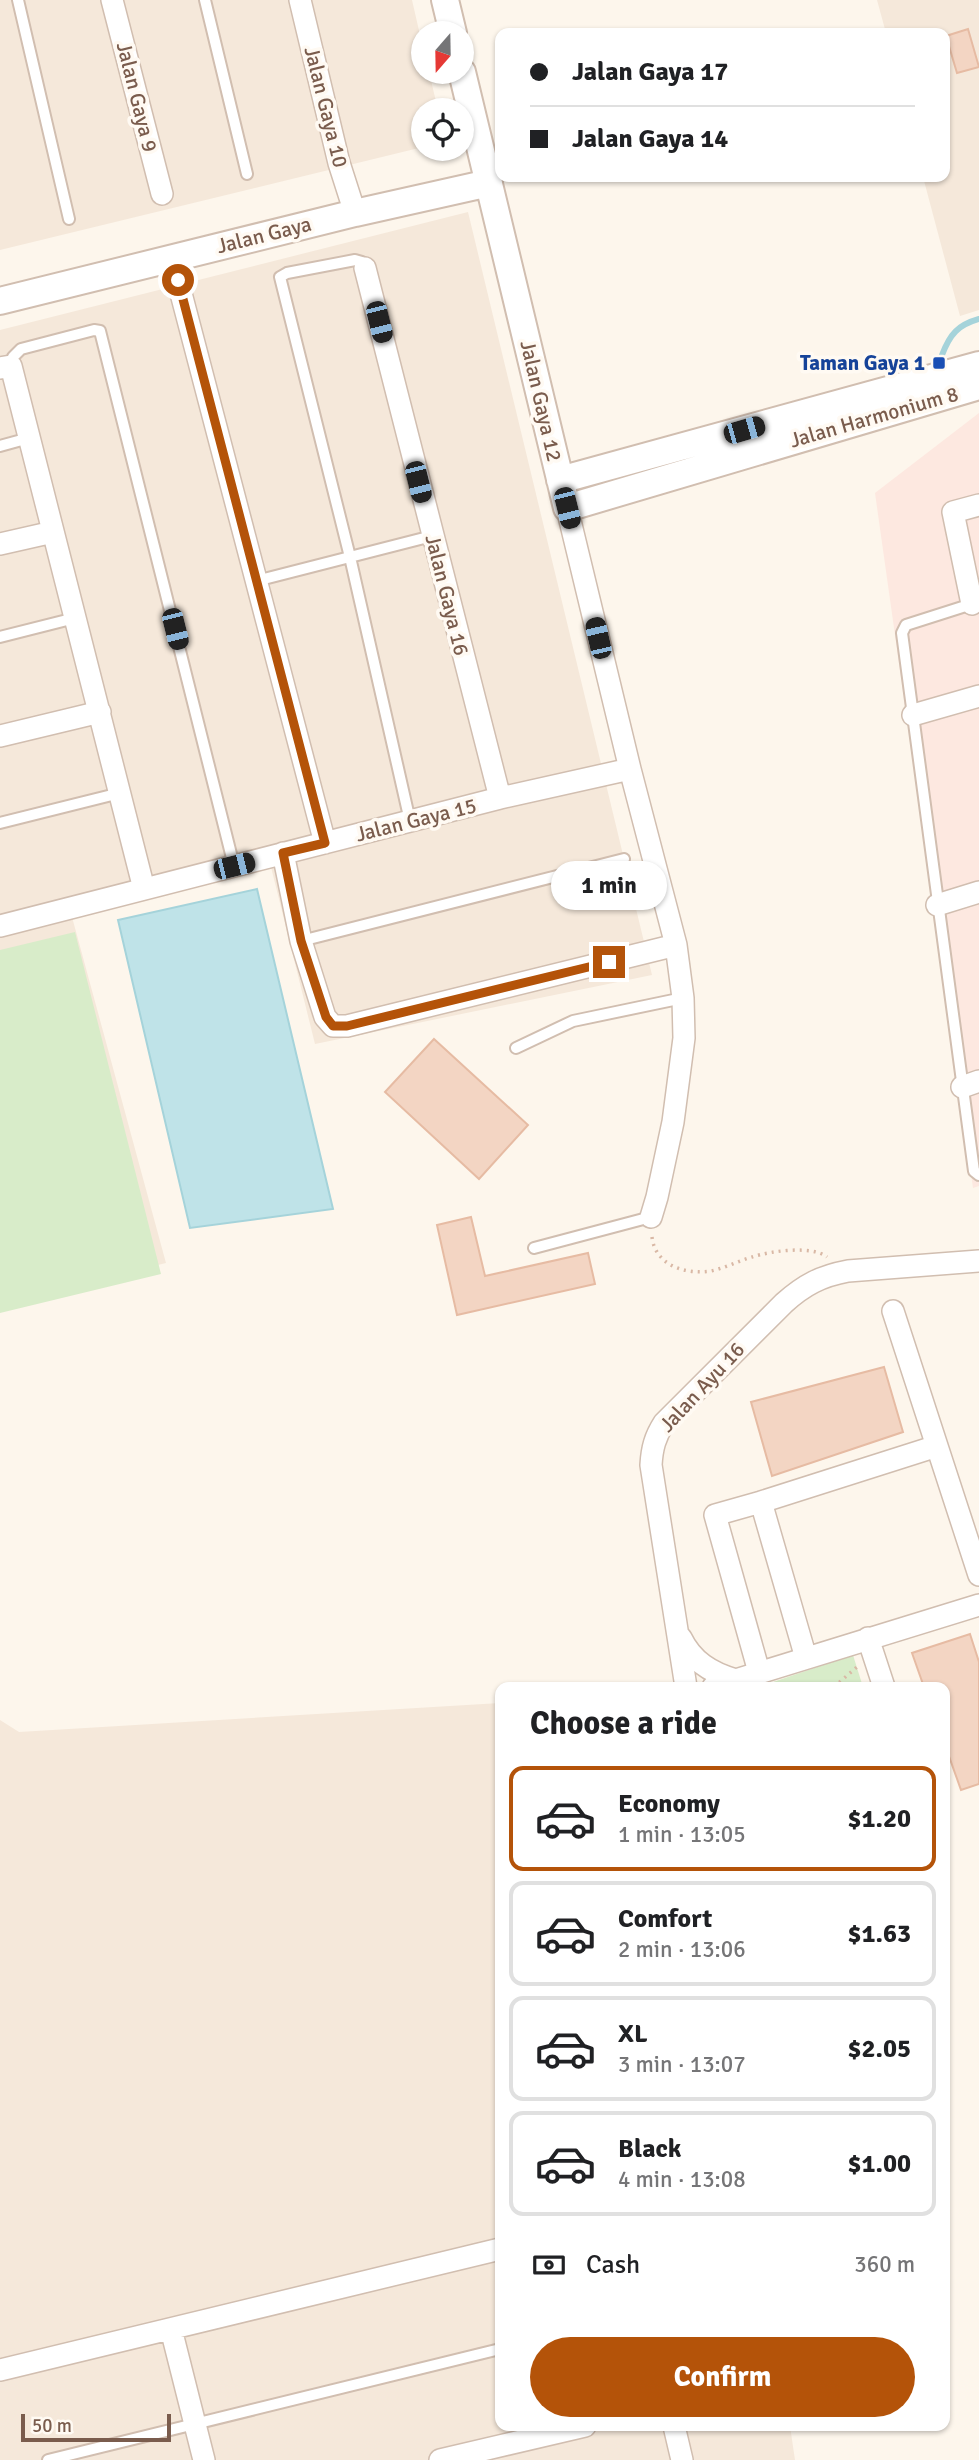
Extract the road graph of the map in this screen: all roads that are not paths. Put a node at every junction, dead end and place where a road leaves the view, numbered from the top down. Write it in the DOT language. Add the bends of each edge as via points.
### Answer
graph roads {
  1 [pos="18,0"];
  2 [pos="112,0"];
  3 [pos="205,0"];
  4 [pos="300,0"];
  5 [pos="444,0"];
  6 [pos="450,21"];
  7 [pos="465,84"];
  8 [pos="247,174"];
  9 [pos="489,183"];
  10 [pos="162,194"];
  11 [pos="355,213"];
  12 [pos="69,219"];
  13 [pos="172,258"];
  14 [pos="365,268"];
  15 [pos="0,302"];
  16 [pos="979,365"];
  17 [pos="5,367"];
  18 [pos="979,386"];
  19 [pos="29,438"];
  20 [pos="0,446"];
  21 [pos="560,480"];
  22 [pos="979,505"];
  23 [pos="567,508"];
  24 [pos="53,532"];
  25 [pos="432,536"];
  26 [pos="0,544"];
  27 [pos="350,557"];
  28 [pos="256,581"];
  29 [pos="975,603"];
  30 [pos="75,618"];
  31 [pos="0,637"];
  32 [pos="979,696"];
  33 [pos="100,712"];
  34 [pos="914,715"];
  35 [pos="0,736"];
  36 [pos="630,769"];
  37 [pos="120,793"];
  38 [pos="499,798"];
  39 [pos="410,821"];
  40 [pos="0,823"];
  41 [pos="325,843"];
  42 [pos="283,853"];
  43 [pos="624,859"];
  44 [pos="234,866"];
  45 [pos="145,889"];
  46 [pos="979,892"];
  47 [pos="937,905"];
  48 [pos="0,926"];
  49 [pos="301,941"];
  50 [pos="677,945"];
  51 [pos="683,998"];
  52 [pos="516,1048"];
  53 [pos="970,1084"];
  54 [pos="979,1175"];
  55 [pos="651,1217"];
  56 [pos="534,1248"];
  57 [pos="979,1261"];
  58 [pos="893,1311"];
  59 [pos="937,1446"];
  60 [pos="761,1502"];
  61 [pos="979,1576"];
  62 [pos="979,1605"];
  63 [pos="678,1632"];
  64 [pos="868,1638"];
  65 [pos="806,1658"];
  66 [pos="759,1672"];
  67 [pos="685,1682"];
  68 [pos="729,1682"];
  69 [pos="734,1682"];
  70 [pos="882,1682"];
  71 [pos="495,2250"];
  72 [pos="171,2329"];
  73 [pos="495,2350"];
  74 [pos="0,2370"];
  75 [pos="195,2424"];
  76 [pos="564,2431"];
  77 [pos="675,2431"];
  78 [pos="48,2460"];
  79 [pos="204,2460"];
  80 [pos="440,2460"];
  81 [pos="682,2460"];
  1 -- 12 [label="lane"];
  2 -- 10 [label="street, Jalan Gaya 9"];
  3 -- 8 [label="lane"];
  4 -- 11 [label="street, Jalan Gaya 10"];
  5 -- 6 [label="street"];
  7 -- 9 [label="street, Jalan Gaya 12"];
  9 -- 11 [label="street, Jalan Gaya"];
  9 -- 21 [label="street, Jalan Gaya 12"];
  11 -- 13 [label="street, Jalan Gaya"];
  13 -- 15 [label="street, Jalan Gaya"];
  13 -- 28 [label="street"];
  14 -- 25 [label="street, Jalan Gaya 16"];
  14 -- 27 [label="lane" via="355,260 280,277"];
  16 -- 21 [label="street, Jalan Harmonium 8"];
  17 -- 19 [label="street"];
  17 -- 44 [label="lane" via="21,349 100,331"];
  18 -- 23 [label="street, Jalan Harmonium 8"];
  19 -- 20 [label="lane"];
  19 -- 24 [label="street"];
  21 -- 23 [label="street, Jalan Gaya 12"];
  22 -- 29 [label="street" via="953,512"];
  23 -- 36 [label="street, Jalan Gaya 12"];
  24 -- 26 [label="street"];
  24 -- 30 [label="street"];
  25 -- 27 [label="lane"];
  25 -- 38 [label="street, Jalan Gaya 16"];
  27 -- 28 [label="lane"];
  27 -- 39 [label="lane"];
  28 -- 41 [label="street"];
  29 -- 34 [label="lane" via="903,629"];
  30 -- 31 [label="lane"];
  30 -- 33 [label="street"];
  32 -- 34 [label="street"];
  33 -- 35 [label="street"];
  33 -- 37 [label="street"];
  34 -- 47 [label="lane"];
  36 -- 38 [label="street, Jalan Gaya 15"];
  36 -- 50 [label="street, Jalan Gaya 12"];
  37 -- 40 [label="lane"];
  37 -- 45 [label="street"];
  38 -- 39 [label="street, Jalan Gaya 15"];
  39 -- 41 [label="street, Jalan Gaya 15"];
  41 -- 42 [label="street, Jalan Gaya 15"];
  42 -- 44 [label="street, Jalan Gaya 15"];
  42 -- 49 [label="street"];
  43 -- 49 [label="lane"];
  44 -- 45 [label="street, Jalan Gaya 15"];
  45 -- 48 [label="street, Jalan Gaya 15"];
  46 -- 47 [label="street"];
  47 -- 53 [label="lane"];
  49 -- 50 [label="street" via="333,1026"];
  50 -- 51 [label="street, Jalan Gaya 12"];
  51 -- 52 [label="lane" via="573,1021"];
  51 -- 55 [label="street, Jalan Gaya 12" via="684,1038 673,1122"];
  53 -- 54 [label="lane" via="974,1171"];
  55 -- 56 [label="lane"];
  57 -- 63 [label="street, Jalan Ayu 16" via="837,1273 812,1281 664,1423 656,1435 651,1465"];
  58 -- 59 [label="street"];
  59 -- 60 [label="street"];
  59 -- 61 [label="street"];
  60 -- 65 [label="street"];
  60 -- 66 [label="street" via="715,1515"];
  62 -- 64 [label="street"];
  63 -- 67 [label="street, Jalan Ayu 16"];
  63 -- 68 [label="street" via="694,1658"];
  64 -- 65 [label="street"];
  64 -- 70 [label="street"];
  65 -- 66 [label="street"];
  66 -- 69 [label="street"];
  71 -- 72 [label="street"];
  72 -- 74 [label="street"];
  72 -- 75 [label="street"];
  73 -- 75 [label="lane"];
  75 -- 78 [label="lane"];
  75 -- 79 [label="street"];
  76 -- 80 [label="street"];
  77 -- 81 [label="street"];
}
